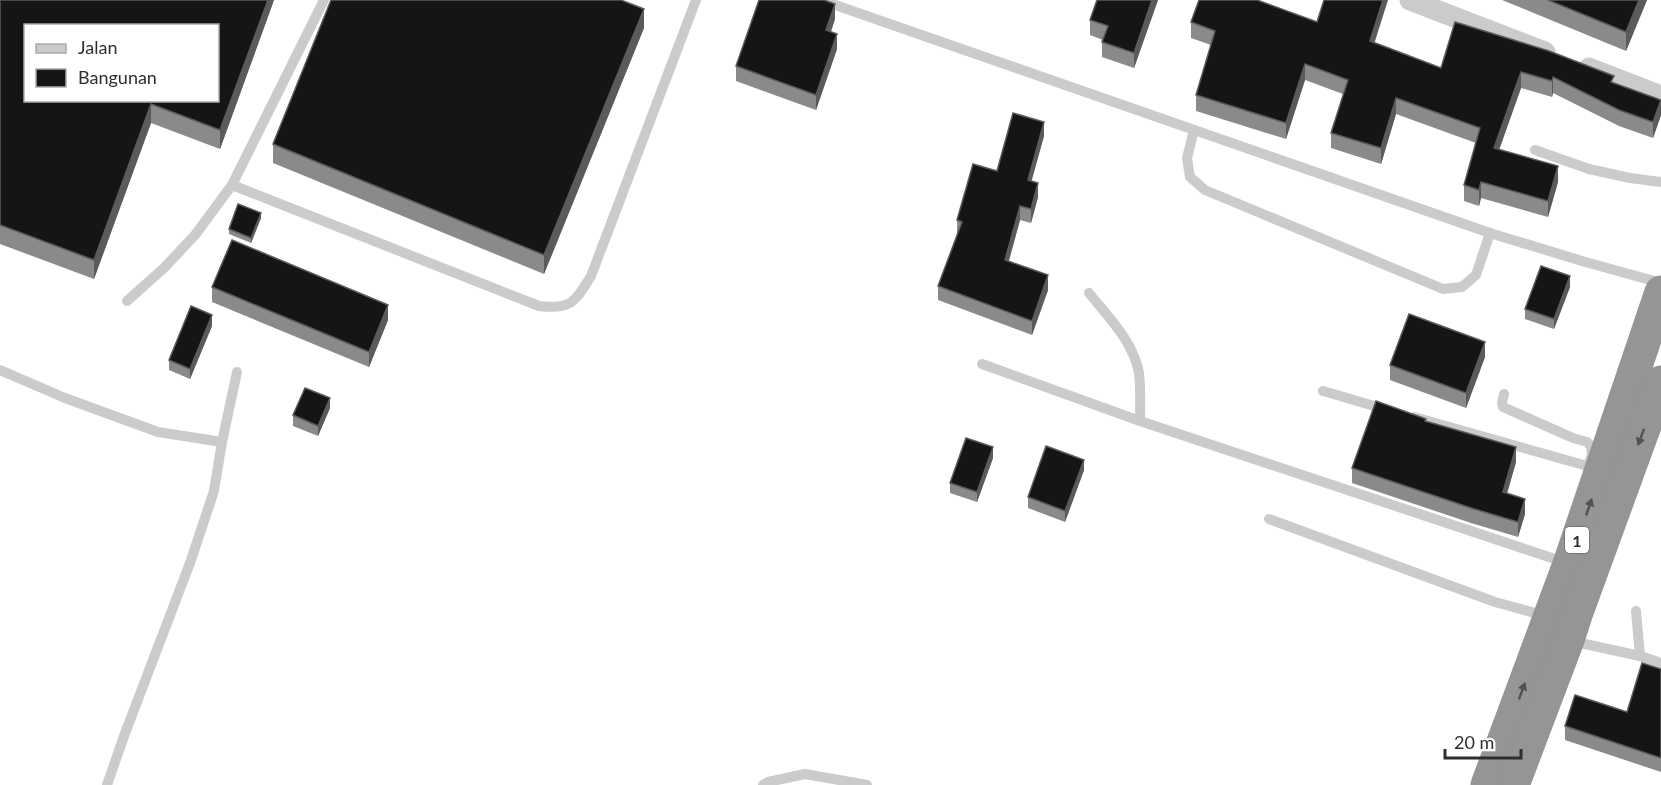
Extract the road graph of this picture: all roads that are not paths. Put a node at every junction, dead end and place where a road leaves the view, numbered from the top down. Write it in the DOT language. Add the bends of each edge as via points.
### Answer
graph roads {
  1 [pos="324,0"];
  2 [pos="696,0"];
  3 [pos="821,0"];
  4 [pos="1410,0"];
  5 [pos="1661,96"];
  6 [pos="1194,130"];
  7 [pos="1535,150"];
  8 [pos="1661,182"];
  9 [pos="232,185"];
  10 [pos="1490,233"];
  11 [pos="1661,283"];
  12 [pos="1661,292"];
  13 [pos="1089,294"];
  14 [pos="127,302"];
  15 [pos="982,364"];
  16 [pos="0,370"];
  17 [pos="237,372"];
  18 [pos="1661,382"];
  19 [pos="1323,392"];
  20 [pos="1504,394"];
  21 [pos="1140,421"];
  22 [pos="222,442"];
  23 [pos="1595,468"];
  24 [pos="1269,519"];
  25 [pos="1569,564"];
  26 [pos="1636,611"];
  27 [pos="1558,629"];
  28 [pos="1640,656"];
  29 [pos="1661,663"];
  30 [pos="806,780"];
  31 [pos="107,785"];
  32 [pos="763,785"];
  33 [pos="867,785"];
  34 [pos="1487,785"];
  35 [pos="1514,785"];
  1 -- 9 [label="lane"];
  2 -- 9 [label="lane" via="591,276 573,302 563,307 539,306"];
  3 -- 6 [label="lane"];
  4 -- 5 [label="street"];
  6 -- 10 [label="lane"];
  6 -- 10 [label="lane" via="1187,158 1190,177 1205,190 1443,289 1462,287 1476,275"];
  7 -- 8 [label="lane" via="1589,169"];
  9 -- 14 [label="lane" via="195,235"];
  10 -- 11 [label="lane"];
  12 -- 23 [label="highway, 1"];
  13 -- 21 [label="lane" via="1126,338 1133,355 1139,374"];
  15 -- 21 [label="lane"];
  16 -- 22 [label="lane" via="158,432"];
  17 -- 22 [label="lane"];
  18 -- 27 [label="highway, 1, one-way" via="1577,612"];
  19 -- 23 [label="lane"];
  20 -- 23 [label="lane" via="1503,407 1587,442"];
  21 -- 25 [label="lane"];
  22 -- 31 [label="lane" via="214,490 190,563"];
  25 -- 23 [label="highway, 1, one-way"];
  24 -- 27 [label="lane"];
  25 -- 27 [label="highway, 1"];
  26 -- 28 [label="lane"];
  27 -- 28 [label="lane"];
  34 -- 27 [label="highway, 1, one-way"];
  27 -- 35 [label="highway, 1"];
  28 -- 29 [label="lane"];
  30 -- 32 [label="lane"];
  30 -- 33 [label="lane"];
}
